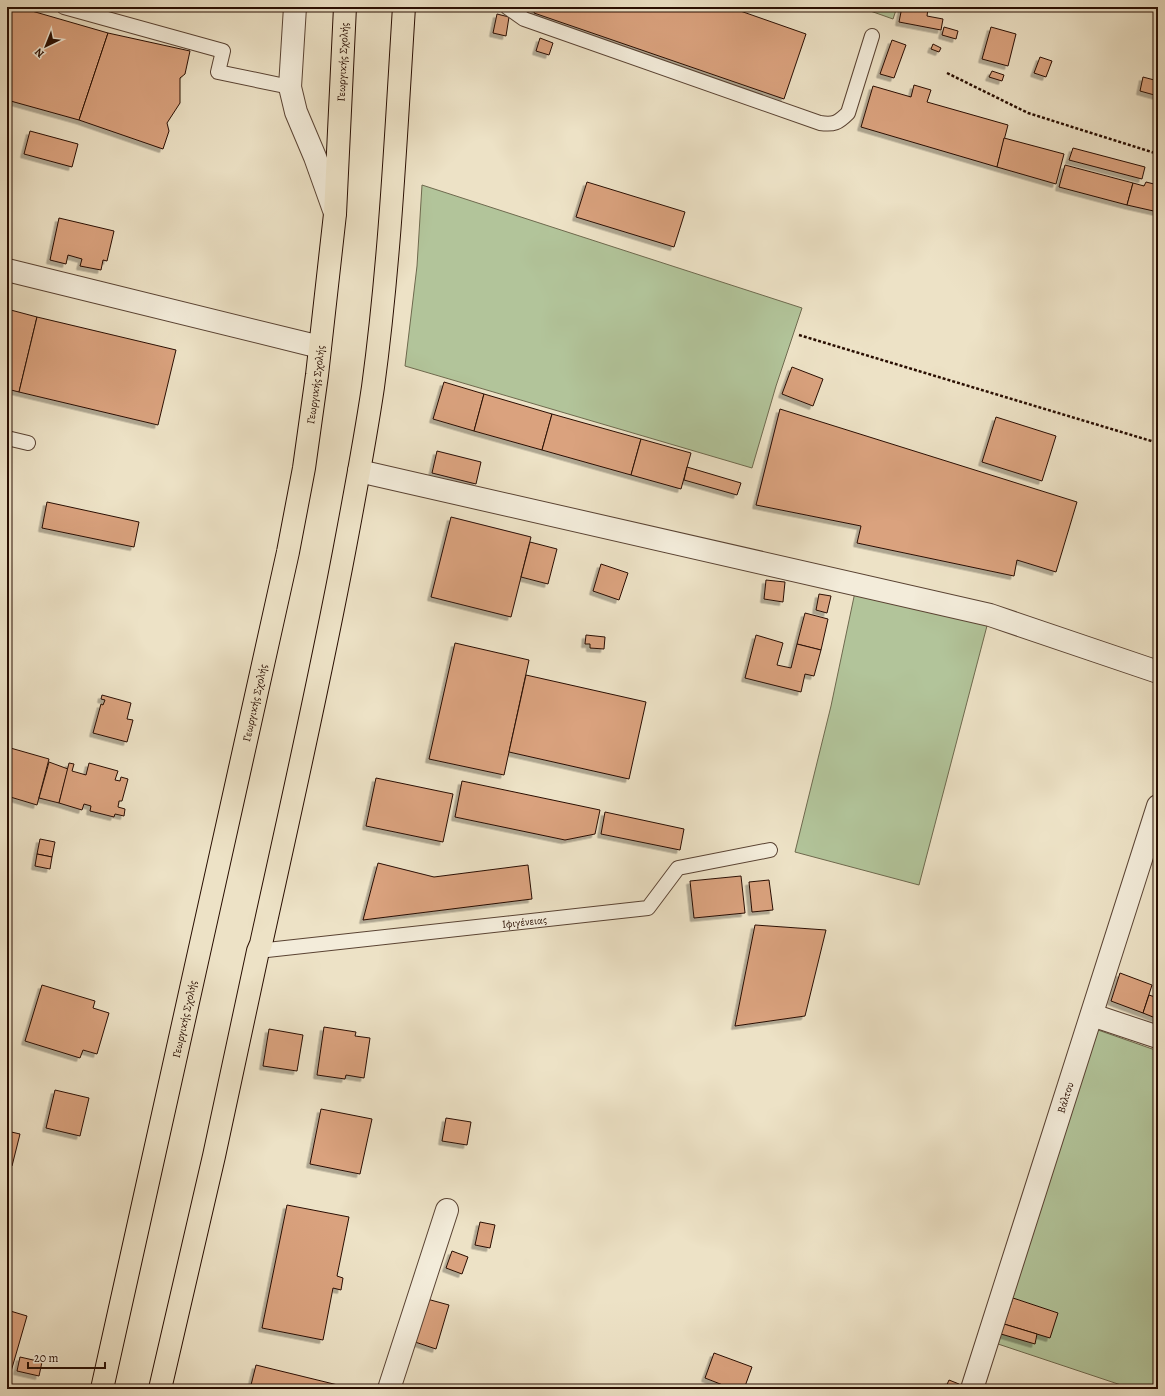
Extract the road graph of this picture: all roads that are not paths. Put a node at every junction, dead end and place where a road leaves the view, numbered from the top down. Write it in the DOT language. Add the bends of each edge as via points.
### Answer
graph roads {
  1 [pos="64,7"];
  2 [pos="295,7"];
  3 [pos="345,7"];
  4 [pos="404,7"];
  5 [pos="507,7"];
  6 [pos="872,36"];
  7 [pos="290,87"];
  8 [pos="335,214"];
  9 [pos="7,270"];
  10 [pos="320,346"];
  11 [pos="7,438"];
  12 [pos="28,443"];
  13 [pos="359,471"];
  14 [pos="1158,672"];
  15 [pos="1158,806"];
  16 [pos="770,850"];
  17 [pos="258,951"];
  18 [pos="1092,1014"];
  19 [pos="1158,1037"];
  20 [pos="447,1210"];
  21 [pos="102,1389"];
  22 [pos="160,1389"];
  23 [pos="389,1389"];
  24 [pos="972,1389"];
  1 -- 7 [label="lane" via="223,51 218,72"];
  2 -- 7 [label="street"];
  3 -- 8 [label="main road, Γεωργικής Σχολής"];
  4 -- 13 [label="main road" via="382,306 373,386"];
  5 -- 6 [label="lane" via="524,20 820,123 830,124 840,121 848,113"];
  7 -- 8 [label="street" via="296,112"];
  8 -- 10 [label="main road, Γεωργικής Σχολής"];
  9 -- 10 [label="street"];
  10 -- 21 [label="main road, Γεωργικής Σχολής" via="304,468 288,552"];
  11 -- 12 [label="lane"];
  13 -- 14 [label="street" via="990,615"];
  13 -- 17 [label="main road" via="314,706"];
  15 -- 18 [label="street, Βάλτου"];
  16 -- 17 [label="lane, Ιφιγένειας" via="678,868 648,908"];
  17 -- 22 [label="main road"];
  18 -- 19 [label="street"];
  18 -- 24 [label="street, Βάλτου"];
  20 -- 23 [label="street"];
}
